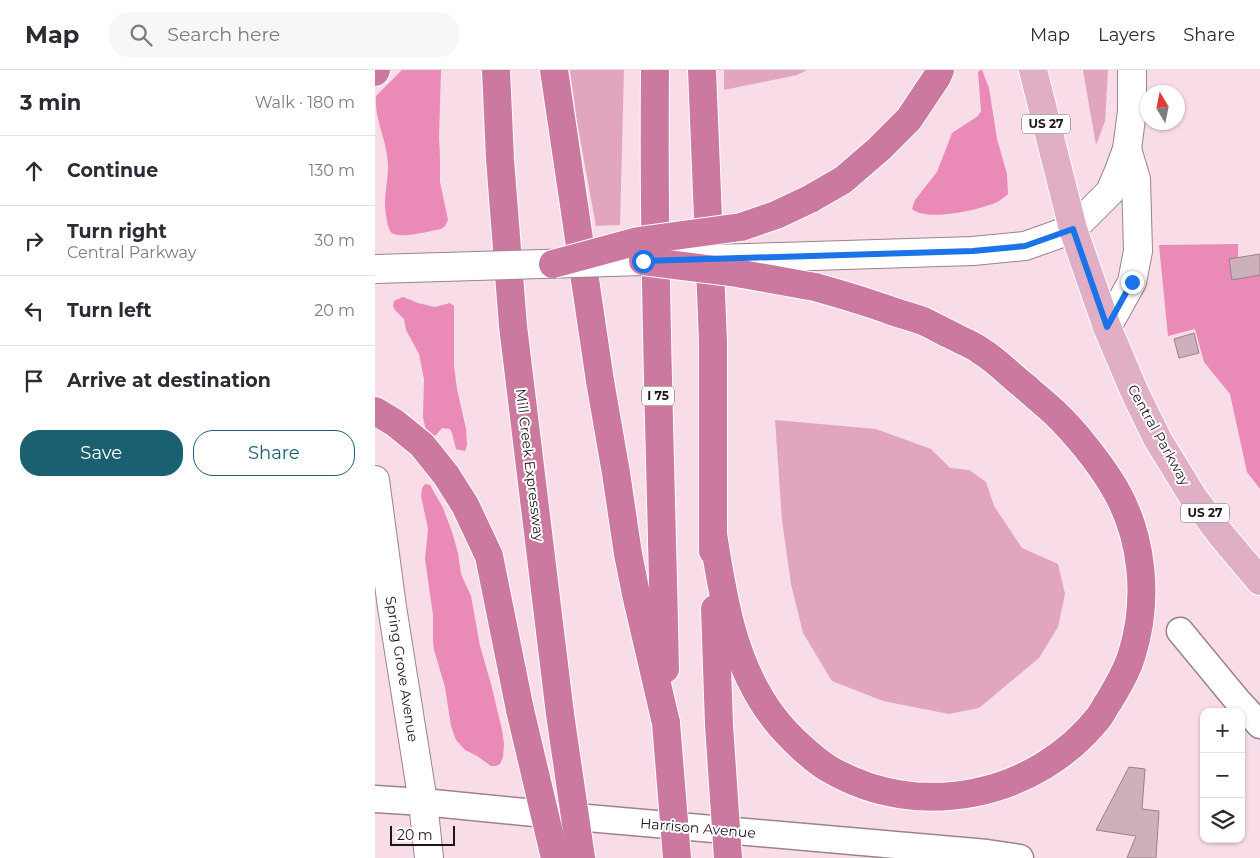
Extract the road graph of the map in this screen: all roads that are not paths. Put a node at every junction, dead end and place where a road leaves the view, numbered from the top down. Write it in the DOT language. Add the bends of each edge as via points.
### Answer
graph roads {
  1 [pos="496,70"];
  2 [pos="555,70"];
  3 [pos="655,70"];
  4 [pos="702,70"];
  5 [pos="941,70"];
  6 [pos="1033,70"];
  7 [pos="1132,70"];
  8 [pos="1127,149"];
  9 [pos="1073,229"];
  10 [pos="643,261"];
  11 [pos="553,264"];
  12 [pos="375,269"];
  13 [pos="1107,327"];
  14 [pos="375,411"];
  15 [pos="375,480"];
  16 [pos="713,534"];
  17 [pos="1260,582"];
  18 [pos="1181,631"];
  19 [pos="666,723"];
  20 [pos="1260,725"];
  21 [pos="375,799"];
  22 [pos="423,802"];
  23 [pos="865,850"];
  24 [pos="429,858"];
  25 [pos="555,858"];
  26 [pos="581,858"];
  27 [pos="677,858"];
  28 [pos="728,858"];
  29 [pos="1020,858"];
  1 -- 26 [label="highway, Mill Creek Expressway, bridge" via="513,326"];
  2 -- 19 [label="highway" via="628,554"];
  3 -- 19 [label="highway, I 75" via="657,352"];
  4 -- 16 [label="highway" via="713,342"];
  5 -- 11 [label="highway, bridge" via="909,119 879,150 843,180 810,199 741,227 638,241"];
  6 -- 9 [label="main road, Central Parkway / US 27"];
  7 -- 8 [label="main road" via="1132,111"];
  8 -- 9 [label="main road" via="1110,192"];
  8 -- 13 [label="main road" via="1136,179 1138,251 1132,282"];
  9 -- 10 [label="main road, bridge" via="1025,246 973,251"];
  9 -- 13 [label="main road, Central Parkway / US 27"];
  10 -- 11 [label="main road, bridge"];
  10 -- 16 [label="highway, bridge" via="815,287 922,321 981,350 1056,414 1091,454 1114,487 1129,519 1141,580 1141,607 1132,655 1121,682 1099,716 1077,740 1021,778 958,796 919,797 858,784 828,769 800,746 774,719 752,685 736,646 723,597"];
  11 -- 12 [label="main road, bridge"];
  13 -- 17 [label="main road, Central Parkway / US 27" via="1158,440 1221,536"];
  14 -- 25 [label="highway, bridge" via="422,445 446,475 465,504 489,556 520,710"];
  15 -- 22 [label="main road, Spring Grove Avenue"];
  16 -- 28 [label="highway, bridge" via="719,725"];
  18 -- 20 [label="street"];
  19 -- 27 [label="highway, I 75, bridge"];
  21 -- 22 [label="street, Harrison Avenue"];
  22 -- 23 [label="street, Harrison Avenue"];
  22 -- 24 [label="main road, Spring Grove Avenue"];
  23 -- 29 [label="street, Harrison Avenue" via="987,853"];
}
